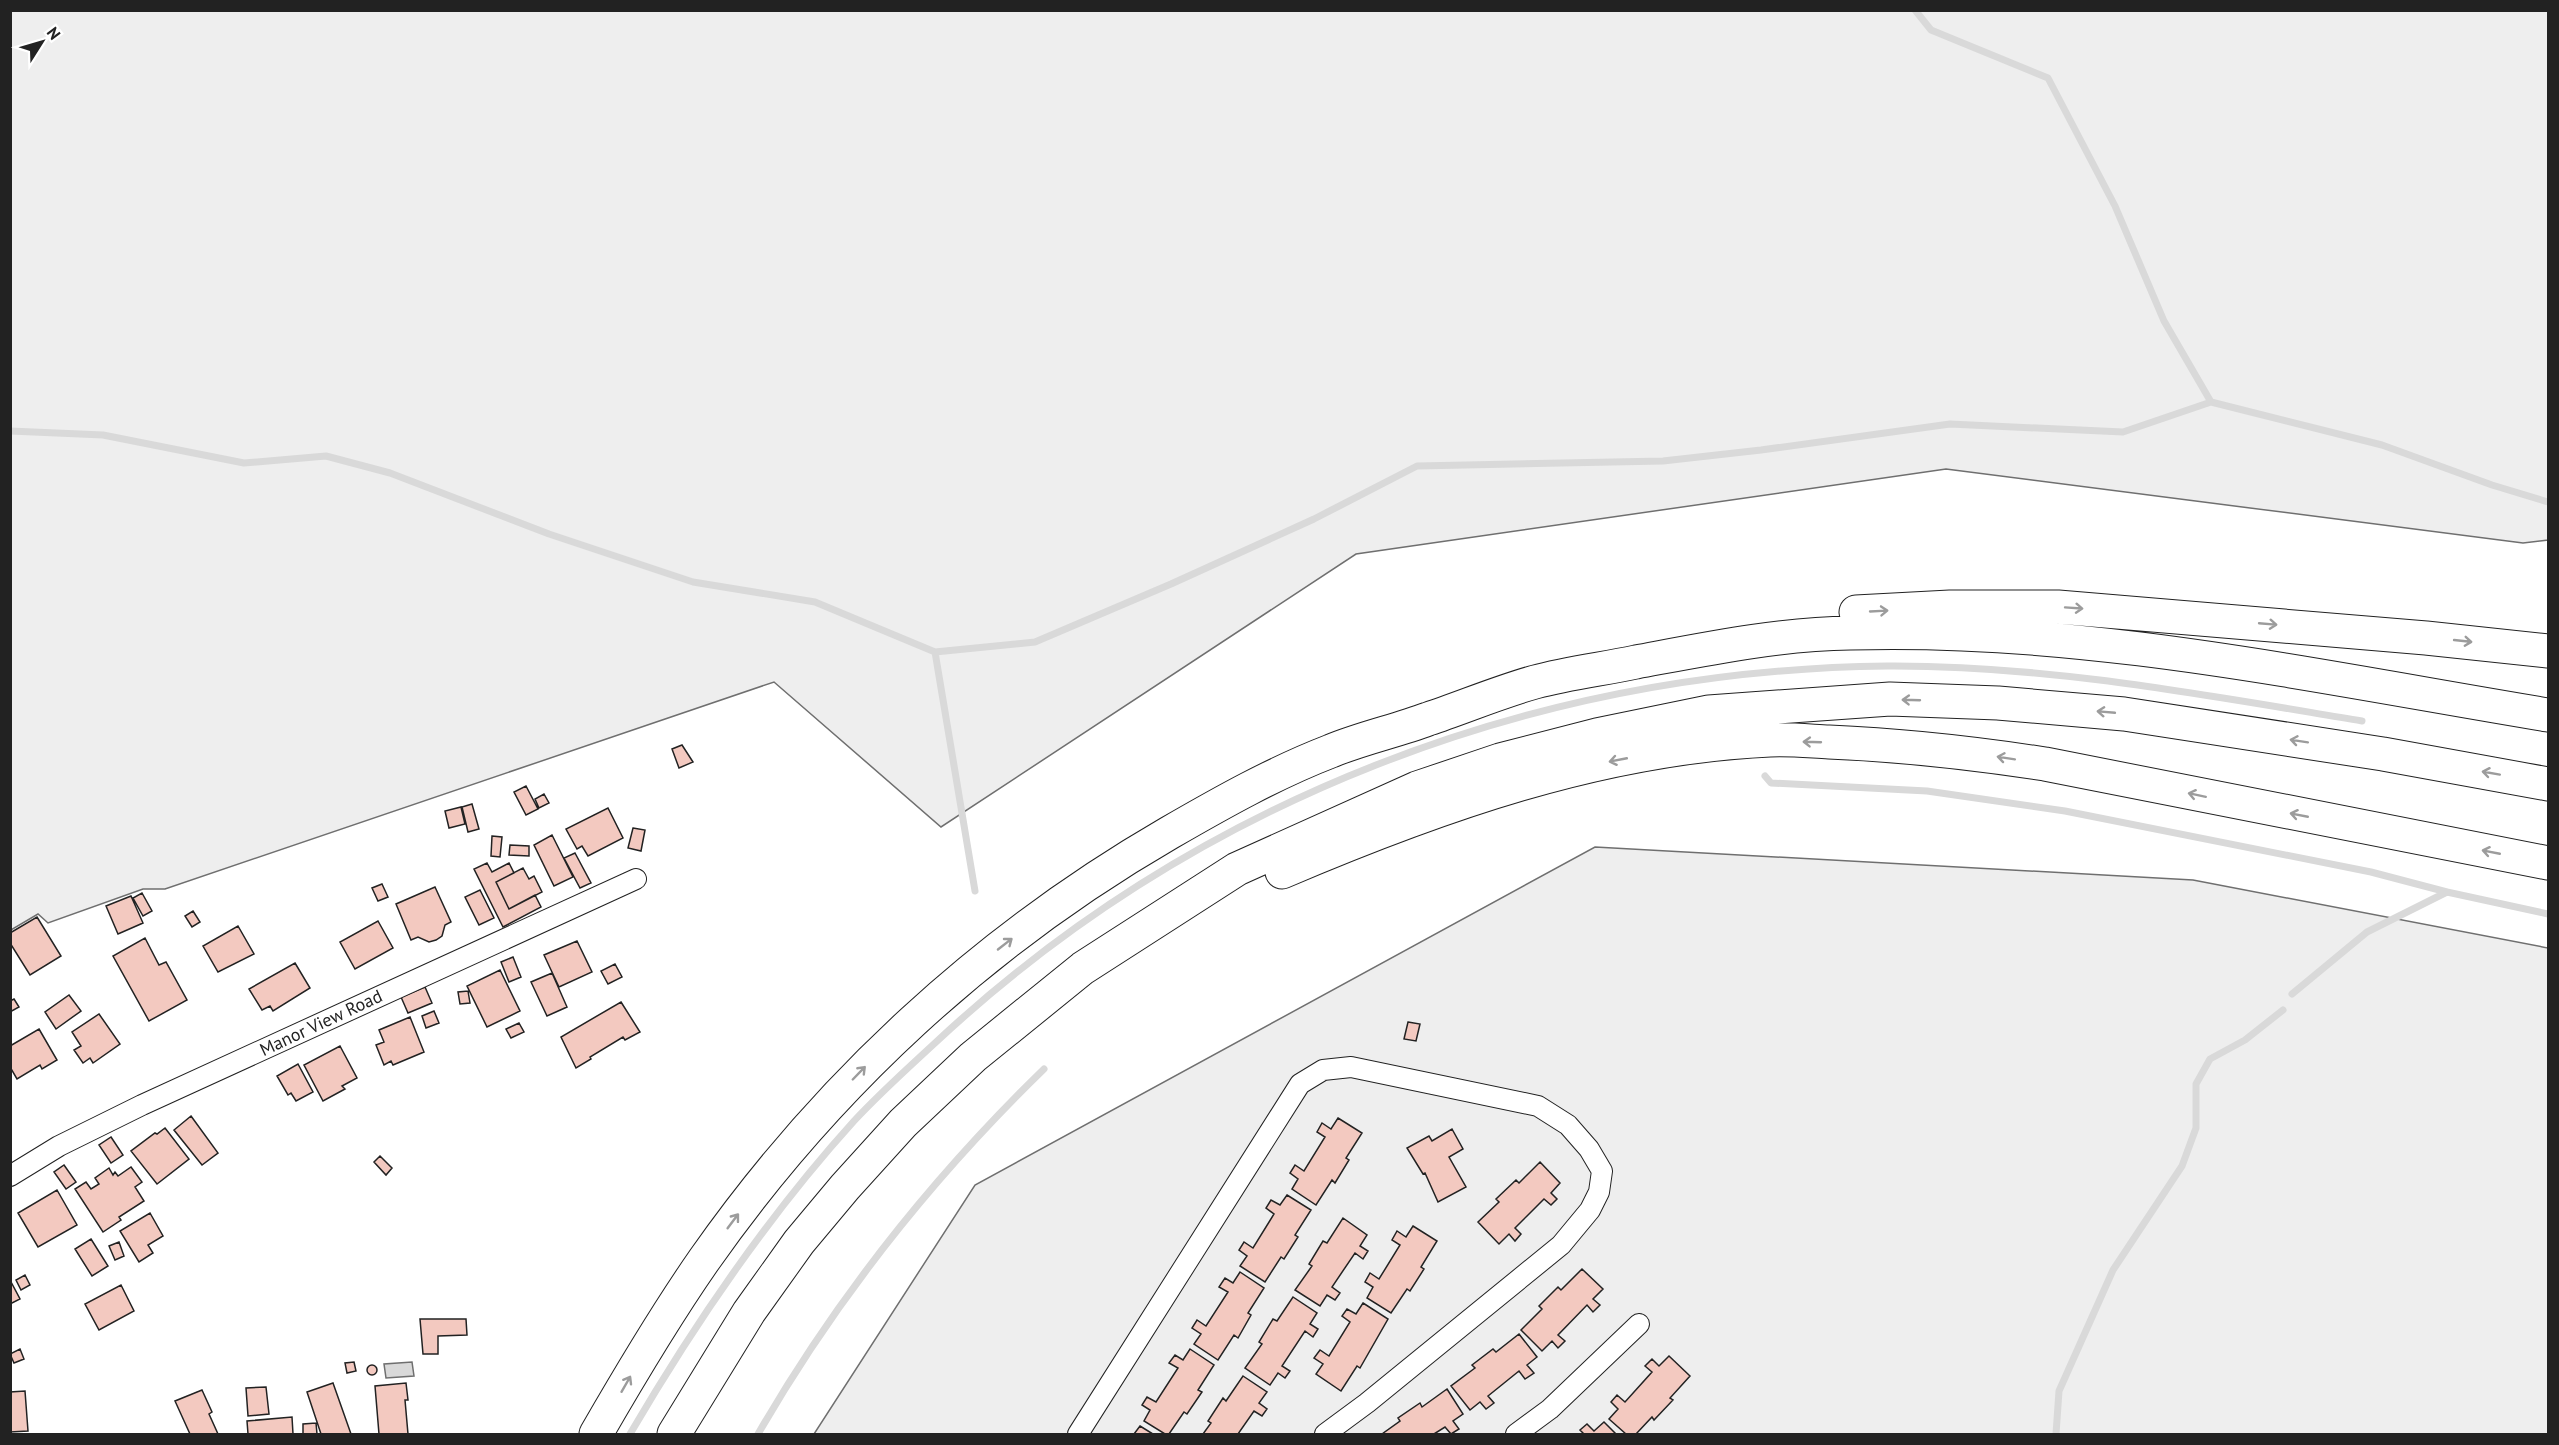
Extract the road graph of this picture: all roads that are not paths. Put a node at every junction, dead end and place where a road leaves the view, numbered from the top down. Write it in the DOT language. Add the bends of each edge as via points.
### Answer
graph roads {
  1 [pos="2548,651"];
  2 [pos="1536,681"];
  3 [pos="2548,715"];
  4 [pos="2548,784"];
  5 [pos="2548,863"];
  6 [pos="636,879"];
  7 [pos="1083,968"];
  8 [pos="10,1176"];
  9 [pos="1639,1324"];
  10 [pos="596,1434"];
  11 [pos="674,1434"];
  12 [pos="1078,1434"];
  13 [pos="1325,1434"];
  14 [pos="1516,1434"];
  2 -- 1 [label="highway, one-way" via="1683,632 1827,614 1950,607 2058,607 2147,613"];
  2 -- 3 [label="highway" via="1729,645 1845,632 1986,634 2226,662"];
  10 -- 2 [label="highway, one-way" via="704,1260 766,1178 861,1070 970,971 1122,860 1240,792 1333,750"];
  4 -- 7 [label="highway, one-way" via="2383,754 2101,712 1890,699 1709,712 1500,760 1416,788 1237,869"];
  5 -- 7 [label="highway, one-way" via="2045,764 1961,751 1771,740 1676,749 1574,769 1485,794 1376,832 1270,877 1191,919"];
  6 -- 8 [label="street, Manor View Road" via="132,1109"];
  7 -- 11 [label="highway" via="973,1057 903,1123 845,1187 749,1312"];
  9 -- 14 [label="street" via="1550,1409"];
  12 -- 13 [label="street" via="1300,1084 1323,1070 1351,1067 1538,1106 1568,1125 1602,1171 1599,1192 1590,1210 1561,1245"];
}
